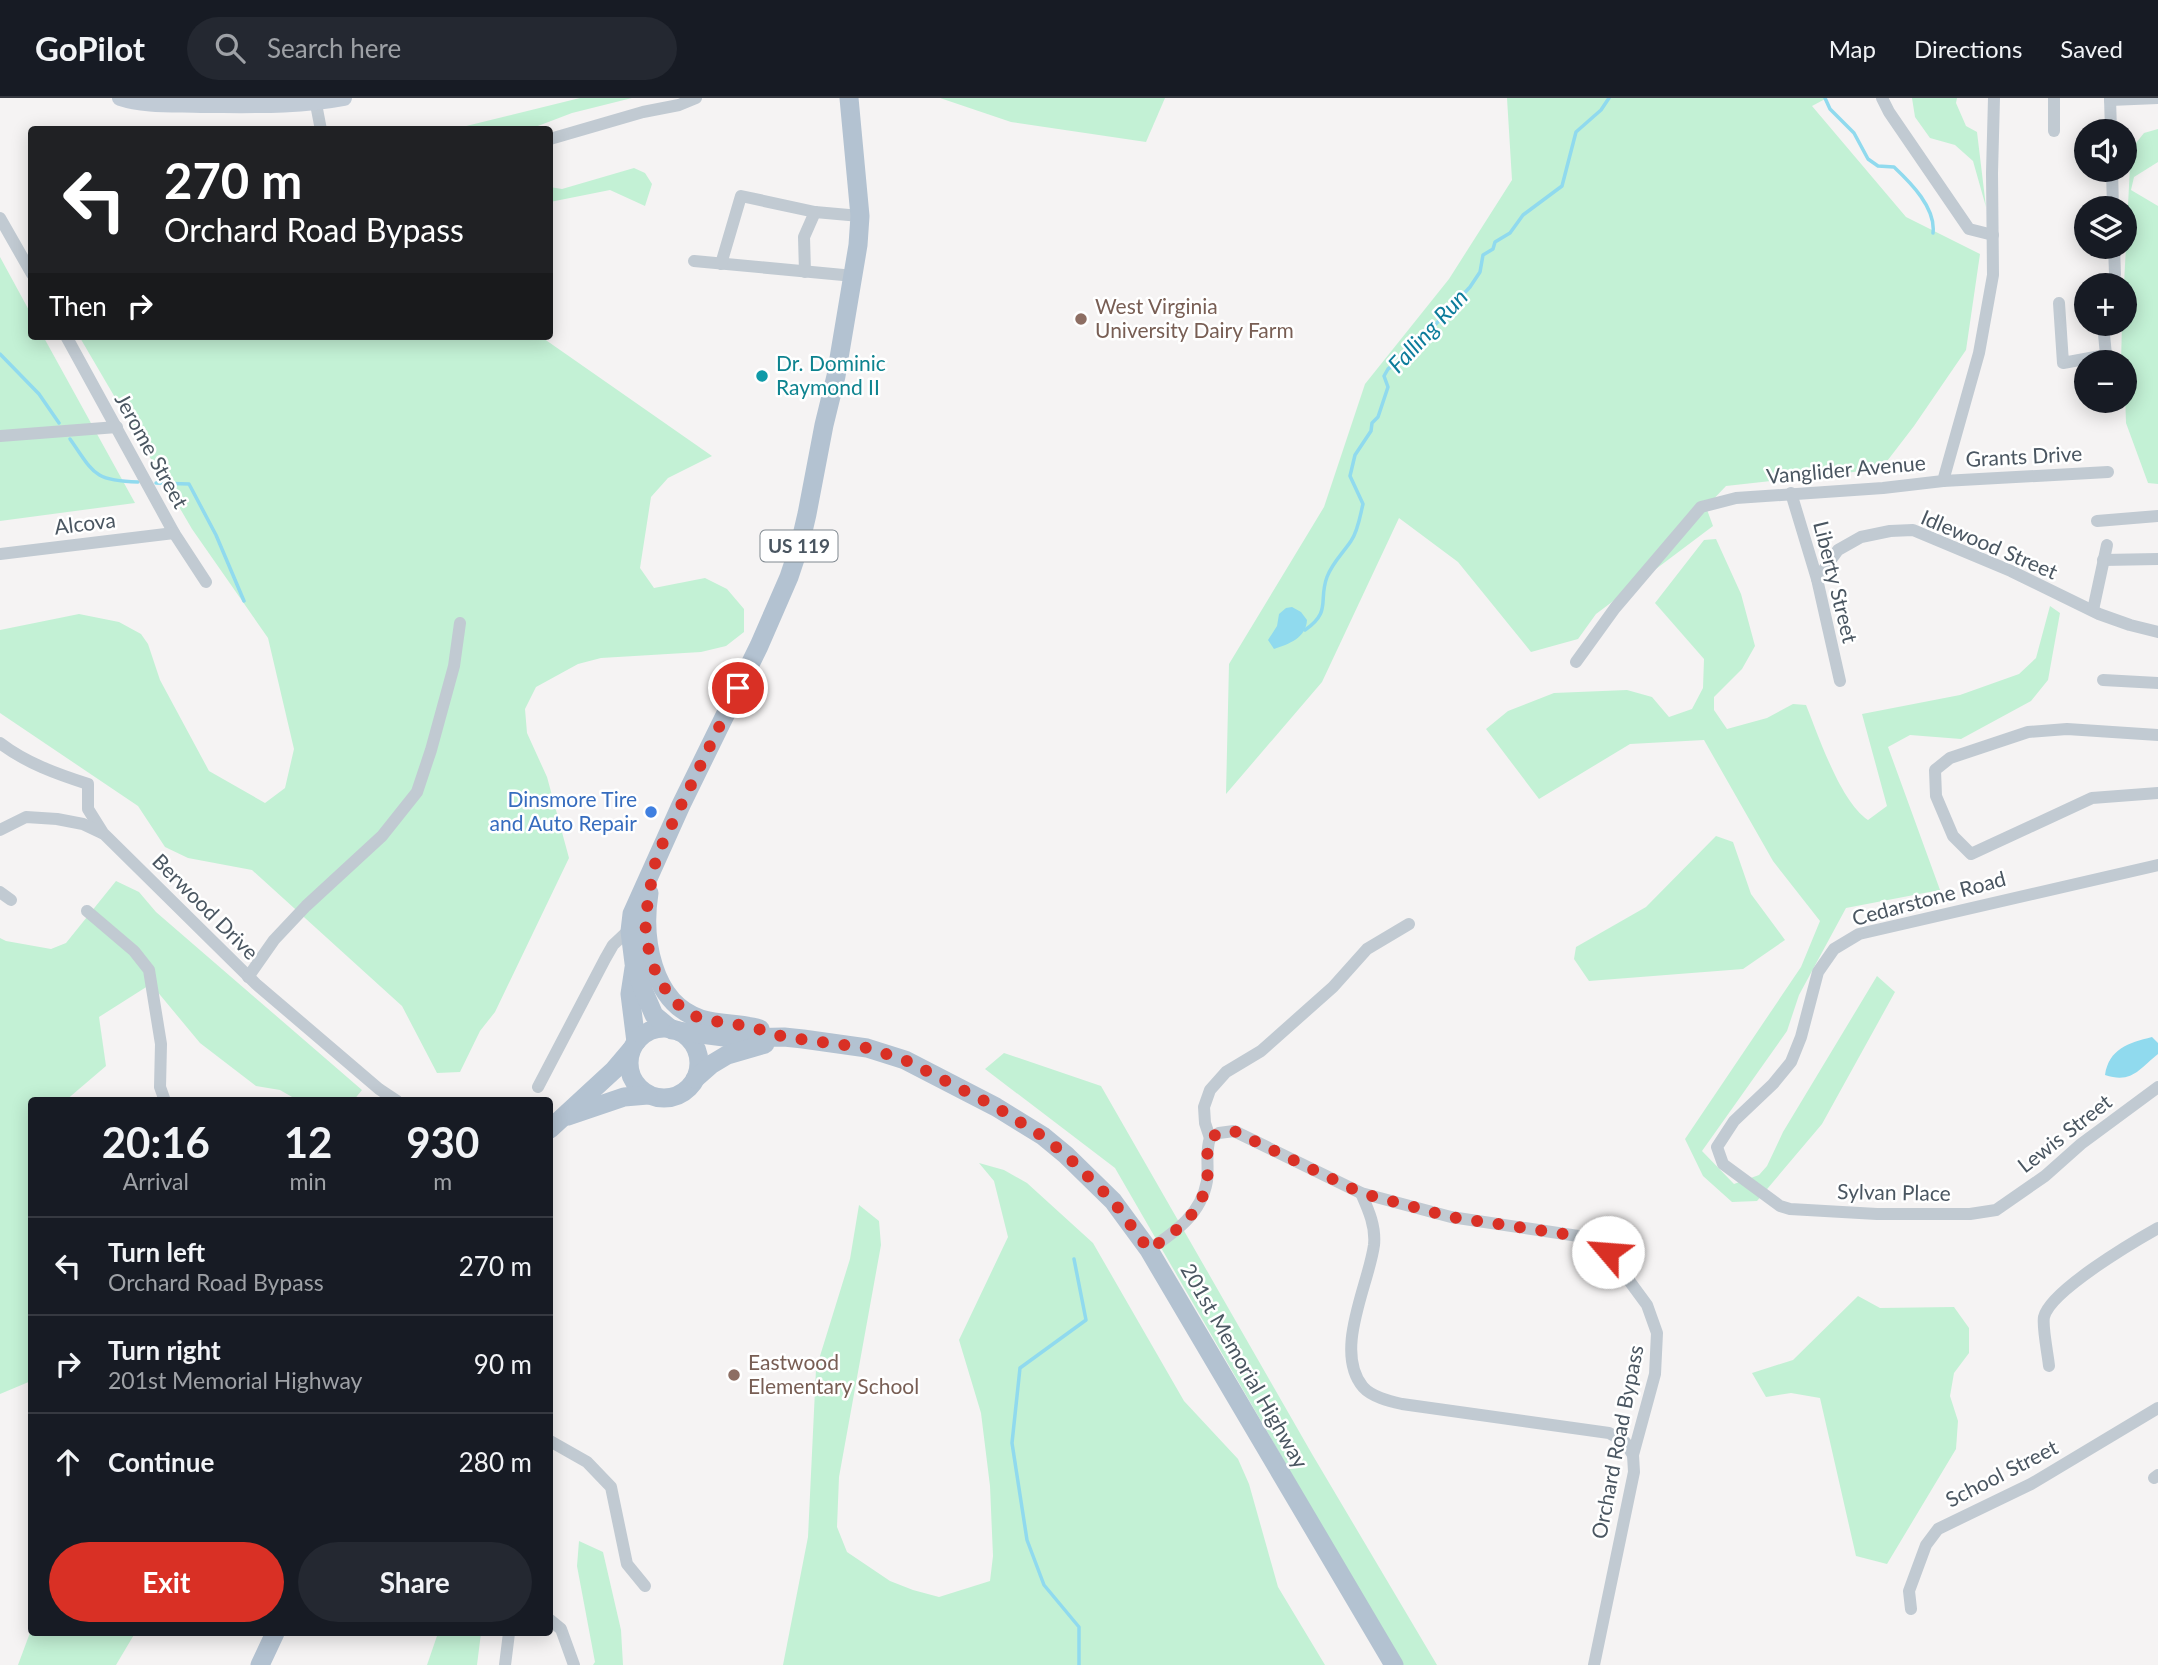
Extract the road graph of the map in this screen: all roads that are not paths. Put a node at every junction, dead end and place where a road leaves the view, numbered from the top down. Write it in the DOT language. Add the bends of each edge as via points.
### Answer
graph roads {
  1 [pos="120,98"];
  2 [pos="344,98"];
  3 [pos="696,98"];
  4 [pos="849,98"];
  5 [pos="1882,98"];
  6 [pos="1994,98"];
  7 [pos="2054,98"];
  8 [pos="2158,98"];
  9 [pos="2110,99"];
  10 [pos="316,104"];
  11 [pos="2111,119"];
  12 [pos="320,126"];
  13 [pos="2054,131"];
  14 [pos="553,138"];
  15 [pos="815,212"];
  16 [pos="860,216"];
  17 [pos="0,218"];
  18 [pos="1993,235"];
  19 [pos="694,261"];
  20 [pos="721,264"];
  21 [pos="28,267"];
  22 [pos="805,272"];
  23 [pos="854,276"];
  24 [pos="2059,303"];
  25 [pos="2104,336"];
  26 [pos="68,340"];
  27 [pos="117,427"];
  28 [pos="0,436"];
  29 [pos="2108,472"];
  30 [pos="1943,481"];
  31 [pos="1791,493"];
  32 [pos="2158,516"];
  33 [pos="2097,521"];
  34 [pos="174,533"];
  35 [pos="2107,545"];
  36 [pos="0,554"];
  37 [pos="2158,559"];
  38 [pos="2103,560"];
  39 [pos="1816,579"];
  40 [pos="206,582"];
  41 [pos="2092,610"];
  42 [pos="460,623"];
  43 [pos="2158,632"];
  44 [pos="1576,662"];
  45 [pos="2103,680"];
  46 [pos="1840,681"];
  47 [pos="2158,684"];
  48 [pos="2158,735"];
  49 [pos="0,743"];
  50 [pos="2158,793"];
  51 [pos="0,830"];
  52 [pos="103,834"];
  53 [pos="657,855"];
  54 [pos="2158,865"];
  55 [pos="87,911"];
  56 [pos="1409,924"];
  57 [pos="630,929"];
  58 [pos="634,963"];
  59 [pos="248,977"];
  60 [pos="675,1031"];
  61 [pos="784,1037"];
  62 [pos="634,1046"];
  63 [pos="695,1079"];
  64 [pos="538,1087"];
  65 [pos="2158,1087"];
  66 [pos="648,1095"];
  67 [pos="164,1097"];
  68 [pos="391,1097"];
  69 [pos="557,1123"];
  70 [pos="1210,1138"];
  71 [pos="1361,1193"];
  72 [pos="1790,1209"];
  73 [pos="1996,1210"];
  74 [pos="2158,1228"];
  75 [pos="1149,1250"];
  76 [pos="2049,1366"];
  77 [pos="2158,1408"];
  78 [pos="553,1443"];
  79 [pos="1633,1455"];
  80 [pos="645,1586"];
  81 [pos="1911,1609"];
  82 [pos="553,1622"];
  83 [pos="274,1636"];
  84 [pos="509,1636"];
  85 [pos="260,1665"];
  86 [pos="505,1665"];
  87 [pos="574,1665"];
  88 [pos="1394,1665"];
  89 [pos="1594,1665"];
  1 -- 10 [label="street" via="175,104"];
  2 -- 10 [label="street"];
  3 -- 14 [label="street"];
  4 -- 16 [label="main road, US 119"];
  5 -- 18 [label="street" via="1969,229"];
  6 -- 18 [label="street"];
  7 -- 13 [label="street"];
  8 -- 9 [label="street"];
  9 -- 11 [label="street"];
  10 -- 12 [label="street"];
  15 -- 16 [label="street"];
  15 -- 20 [label="street" via="741,196"];
  15 -- 22 [label="street" via="804,237"];
  16 -- 23 [label="main road, US 119"];
  17 -- 21 [label="street"];
  18 -- 30 [label="street, Vanglider Avenue" via="1993,275 1979,354"];
  19 -- 20 [label="street"];
  20 -- 22 [label="street"];
  22 -- 23 [label="street"];
  23 -- 53 [label="main road, US 119" via="807,514 789,578"];
  24 -- 25 [label="street" via="2063,363 2106,355"];
  26 -- 27 [label="street, Jerome Street"];
  27 -- 28 [label="street"];
  27 -- 34 [label="street, Jerome Street"];
  29 -- 30 [label="street, Grants Drive"];
  30 -- 31 [label="street, Vanglider Avenue"];
  31 -- 39 [label="street, Liberty Street"];
  31 -- 44 [label="street, Vanglider Avenue" via="1735,498 1701,507 1615,608"];
  32 -- 33 [label="street"];
  34 -- 36 [label="street, Alcova"];
  34 -- 40 [label="street, Jerome Street"];
  35 -- 38 [label="street"];
  37 -- 38 [label="street"];
  38 -- 41 [label="street"];
  39 -- 41 [label="street, Idlewood Street" via="1838,550 1861,537 1913,530"];
  39 -- 46 [label="street, Liberty Street"];
  41 -- 43 [label="street, Idlewood Street"];
  42 -- 59 [label="street" via="454,666 417,792 382,836 274,940"];
  45 -- 47 [label="street"];
  48 -- 50 [label="street" via="2067,729 2028,733 1950,758 1935,770 1936,796 1954,836 1971,854 2092,798"];
  49 -- 52 [label="street, Berwood Drive" via="88,785 89,809"];
  51 -- 52 [label="street" via="26,817 83,824"];
  52 -- 59 [label="street, Berwood Drive"];
  53 -- 57 [label="main road, US 119"];
  53 -- 61 [label="main road" via="645,920 647,943 670,998 702,1019"];
  54 -- 72 [label="street, Cedarstone Road" via="1859,934 1834,949 1818,972 1791,1062 1734,1121 1717,1147 1723,1164"];
  55 -- 67 [label="street" via="149,970"];
  56 -- 70 [label="street" via="1367,949 1333,987 1261,1051 1226,1072 1210,1090 1204,1107"];
  57 -- 58 [label="main road, US 119"];
  57 -- 64 [label="street" via="613,945"];
  58 -- 60 [label="main road, US 119" via="654,1015"];
  58 -- 62 [label="main road, US 119" via="630,994"];
  59 -- 68 [label="street, Berwood Drive"];
  60 -- 61 [label="main road, 201st Memorial Highway" via="732,1038"];
  60 -- 62 [label="main road" via="644,1034"];
  60 -- 63 [label="main road" via="694,1046 698,1057"];
  61 -- 63 [label="main road, 201st Memorial Highway" via="727,1055"];
  61 -- 75 [label="main road, 201st Memorial Highway" via="867,1048 905,1060 996,1107 1066,1155 1113,1201"];
  62 -- 66 [label="main road" via="629,1069 636,1086"];
  62 -- 69 [label="main road"];
  63 -- 66 [label="main road" via="679,1095"];
  65 -- 73 [label="street, Lewis Street"];
  66 -- 69 [label="main road" via="624,1097"];
  70 -- 71 [label="street, Orchard Road Bypass" via="1234,1131"];
  70 -- 75 [label="street" via="1202,1200 1189,1220"];
  71 -- 79 [label="street, Orchard Road Bypass" via="1451,1217 1585,1237 1608,1252 1647,1305 1657,1334 1655,1374"];
  71 -- 79 [label="street" via="1372,1218 1374,1243 1351,1348 1352,1363 1364,1388 1402,1404 1609,1433 1625,1442"];
  72 -- 73 [label="street, Sylvan Place" via="1877,1214"];
  74 -- 76 [label="street" via="2068,1286 2050,1306 2043,1318"];
  75 -- 88 [label="main road, 201st Memorial Highway"];
  77 -- 81 [label="street, School Street" via="2031,1484 1937,1529 1909,1591"];
  78 -- 80 [label="street" via="587,1462 611,1487 627,1564"];
  79 -- 89 [label="street, Orchard Road Bypass" via="1634,1472"];
  82 -- 87 [label="street" via="561,1629"];
  83 -- 85 [label="main road"];
  84 -- 86 [label="street"];
}
